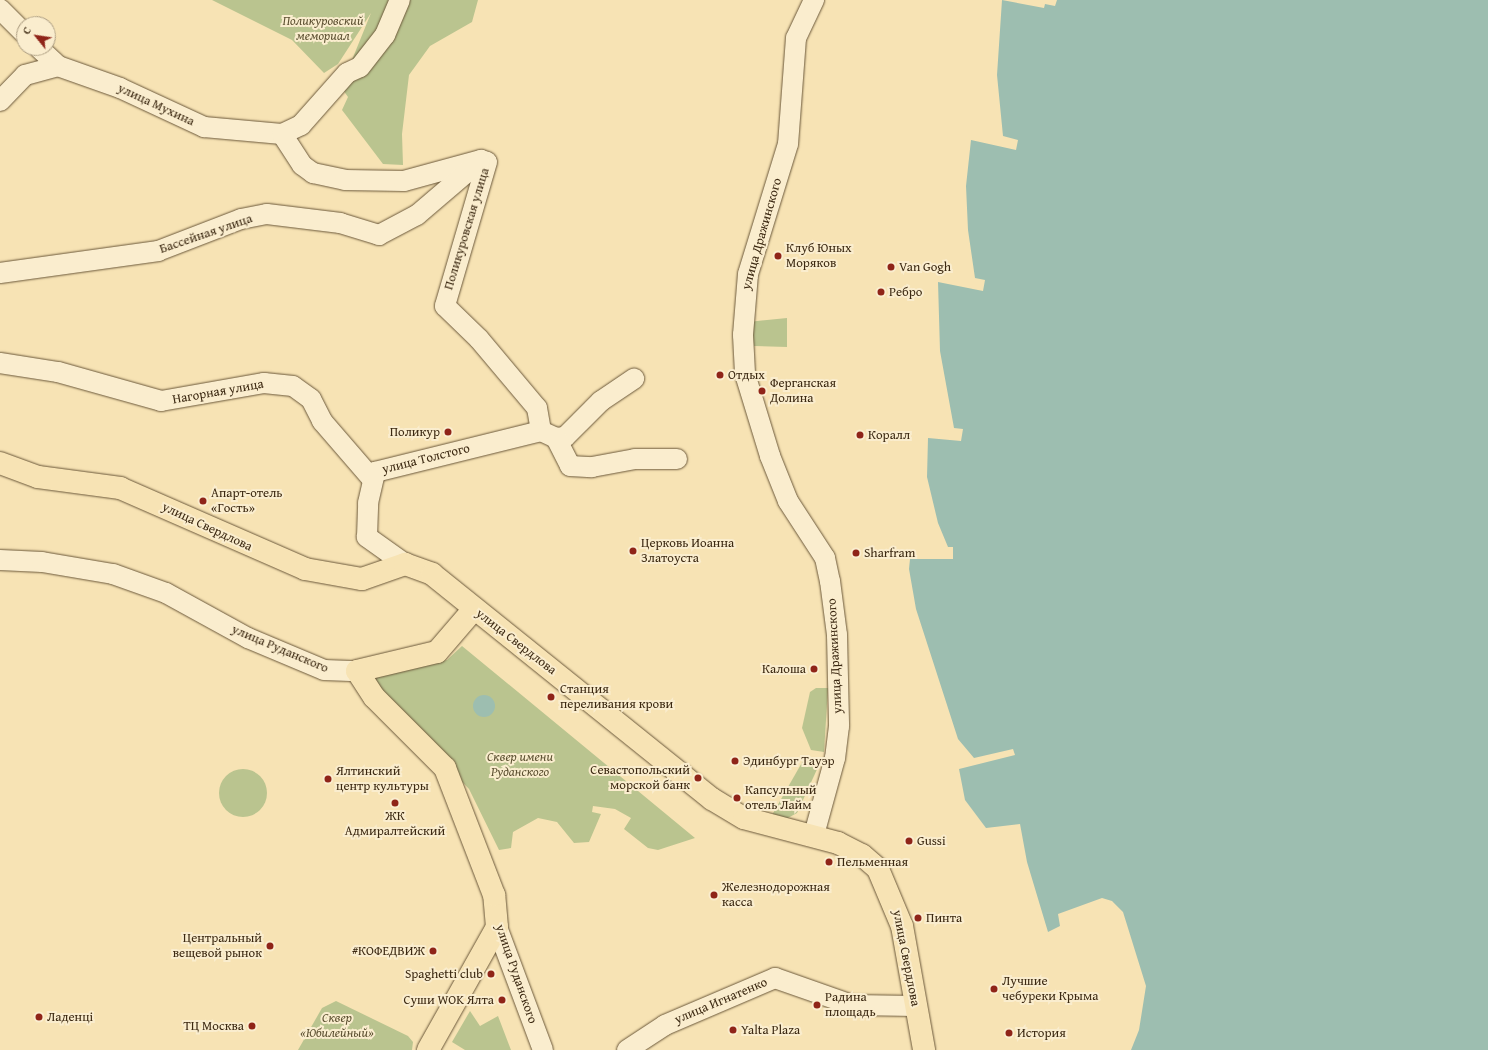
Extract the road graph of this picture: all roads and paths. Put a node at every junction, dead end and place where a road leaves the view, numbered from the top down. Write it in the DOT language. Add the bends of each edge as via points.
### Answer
graph roads {
  1 [pos="400,0"];
  2 [pos="814,0"];
  3 [pos="0,9"];
  4 [pos="16,25"];
  5 [pos="48,56"];
  6 [pos="58,66"];
  7 [pos="24,75"];
  8 [pos="0,82"];
  9 [pos="0,101"];
  10 [pos="282,134"];
  11 [pos="481,160"];
  12 [pos="0,273"];
  13 [pos="0,363"];
  14 [pos="634,379"];
  15 [pos="549,434"];
  16 [pos="677,459"];
  17 [pos="0,463"];
  18 [pos="372,479"];
  19 [pos="0,560"];
  20 [pos="405,564"];
  21 [pos="474,609"];
  22 [pos="357,671"];
  23 [pos="814,835"];
  24 [pos="496,927"];
  25 [pos="915,1006"];
  26 [pos="428,1050"];
  27 [pos="543,1050"];
  28 [pos="627,1050"];
  29 [pos="924,1050"];
  1 -- 10 [label="street" via="385,35 360,67 347,73 301,125"];
  2 -- 23 [label="street, улица Дражинского" via="796,38 788,144 748,274 742,335 746,374 770,456 788,501 825,558 837,635 839,726 835,758"];
  3 -- 4 [label="street"];
  5 -- 6 [label="street, улица Мухина"];
  6 -- 7 [label="street"];
  6 -- 10 [label="street, улица Мухина" via="120,88 204,127"];
  7 -- 8 [label="street"];
  7 -- 9 [label="street"];
  10 -- 11 [label="street, Поликуровская улица" via="302,165 313,173 345,180 404,181"];
  11 -- 12 [label="street, Бассейная улица" via="417,215 379,235 340,223 267,214 241,219 158,251"];
  11 -- 15 [label="street, Поликуровская улица" via="487,162 486,174 477,194 445,306 479,339 537,408"];
  13 -- 18 [label="street, Нагорная улица" via="58,372 161,401 264,383 293,386 311,399 322,421"];
  14 -- 15 [label="street" via="601,401 585,421 565,436"];
  15 -- 16 [label="street" via="570,466 592,467 635,459"];
  15 -- 18 [label="street, улица Толстого" via="375,472"];
  17 -- 20 [label="main road, улица Свердлова" via="38,477 120,488 180,512 261,553 342,578 362,579"];
  18 -- 20 [label="street, улица Толстого" via="367,537"];
  19 -- 22 [label="street, улица Руданского" via="42,562 113,574 166,594 248,638 318,667 336,672"];
  20 -- 21 [label="main road, улица Свердлова" via="432,574"];
  21 -- 22 [label="main road" via="437,652 414,659 380,663"];
  21 -- 23 [label="main road, улица Свердлова" via="712,798 744,818"];
  22 -- 24 [label="main road, улица Руданского" via="374,697 445,768 494,895"];
  23 -- 25 [label="main road, улица Свердлова" via="862,855 878,869 902,926"];
  24 -- 26 [label="main road"];
  24 -- 27 [label="street, улица Руданского"];
  25 -- 28 [label="street, улица Игнатенко" via="852,1005 775,978 665,1025"];
  25 -- 29 [label="main road, улица Свердлова"];
}
